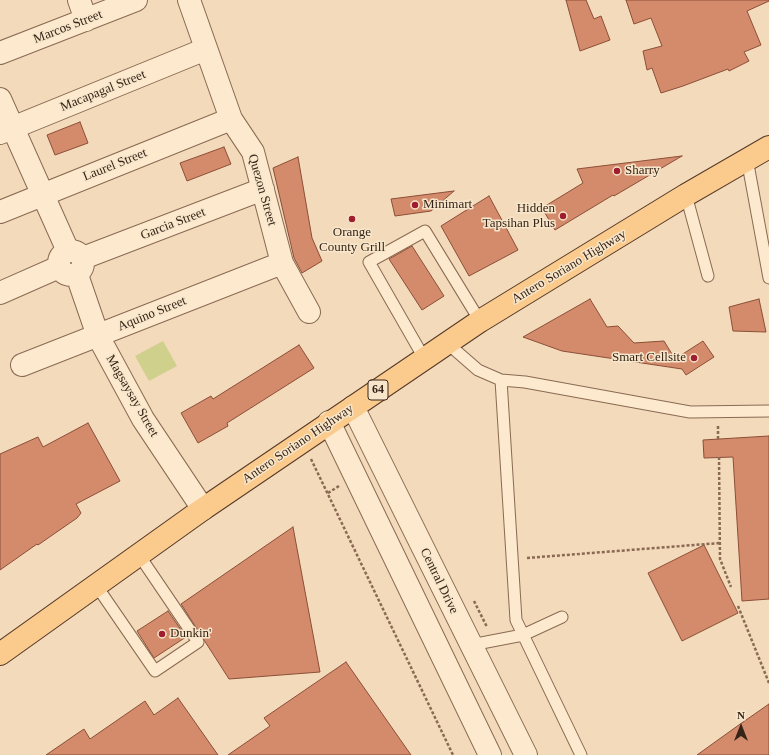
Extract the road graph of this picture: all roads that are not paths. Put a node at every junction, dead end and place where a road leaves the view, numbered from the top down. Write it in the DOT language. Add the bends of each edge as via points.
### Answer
graph roads {
  1 [pos="136,0"];
  2 [pos="189,0"];
  3 [pos="83,10"];
  4 [pos="206,49"];
  5 [pos="0,53"];
  6 [pos="0,99"];
  7 [pos="231,119"];
  8 [pos="6,130"];
  9 [pos="769,147"];
  10 [pos="747,159"];
  11 [pos="263,189"];
  12 [pos="42,195"];
  13 [pos="686,195"];
  14 [pos="0,212"];
  15 [pos="72,263"];
  16 [pos="282,263"];
  17 [pos="708,276"];
  18 [pos="769,278"];
  19 [pos="0,293"];
  20 [pos="309,312"];
  21 [pos="480,321"];
  22 [pos="98,336"];
  23 [pos="447,343"];
  24 [pos="424,358"];
  25 [pos="22,365"];
  26 [pos="501,380"];
  27 [pos="353,406"];
  28 [pos="769,411"];
  29 [pos="329,422"];
  30 [pos="203,509"];
  31 [pos="139,554"];
  32 [pos="96,585"];
  33 [pos="562,617"];
  34 [pos="523,635"];
  35 [pos="471,645"];
  36 [pos="0,654"];
  37 [pos="490,755"];
  38 [pos="526,755"];
  39 [pos="581,755"];
  1 -- 3 [label="street, Marcos Street"];
  2 -- 4 [label="street, Quezon Street"];
  3 -- 5 [label="street, Marcos Street"];
  4 -- 7 [label="street, Quezon Street"];
  4 -- 8 [label="street, Macapagal Street"];
  6 -- 8 [label="street, Magsaysay Street"];
  7 -- 11 [label="street, Quezon Street" via="253,152"];
  7 -- 12 [label="street, Laurel Street"];
  8 -- 12 [label="street, Magsaysay Street"];
  9 -- 10 [label="main road, Antero Soriano Highway / 64"];
  10 -- 13 [label="main road, Antero Soriano Highway / 64"];
  10 -- 18 [label="lane"];
  11 -- 15 [label="street, Garcia Street"];
  11 -- 16 [label="street, Quezon Street"];
  12 -- 14 [label="street, Laurel Street"];
  12 -- 15 [label="street, Magsaysay Street"];
  13 -- 17 [label="lane"];
  13 -- 21 [label="main road, Antero Soriano Highway / 64"];
  15 -- 19 [label="street, Garcia Street"];
  15 -- 22 [label="street, Magsaysay Street"];
  16 -- 20 [label="street, Quezon Street"];
  16 -- 22 [label="street, Aquino Street"];
  21 -- 23 [label="main road, Antero Soriano Highway / 64"];
  21 -- 24 [label="lane" via="425,231 369,262"];
  22 -- 25 [label="street, Aquino Street"];
  22 -- 30 [label="street, Magsaysay Street" via="143,419"];
  23 -- 24 [label="main road, Antero Soriano Highway / 64"];
  23 -- 26 [label="lane" via="478,370"];
  24 -- 27 [label="main road, Antero Soriano Highway / 64"];
  26 -- 28 [label="lane" via="525,382 690,412"];
  26 -- 34 [label="lane" via="516,620"];
  27 -- 29 [label="main road, Antero Soriano Highway / 64"];
  27 -- 35 [label="street, Central Drive"];
  29 -- 30 [label="main road, Antero Soriano Highway / 64"];
  29 -- 37 [label="street"];
  30 -- 31 [label="main road, Antero Soriano Highway / 64"];
  31 -- 32 [label="main road, Antero Soriano Highway / 64"];
  31 -- 32 [label="lane" via="198,642 154,671"];
  32 -- 36 [label="main road, Antero Soriano Highway / 64"];
  33 -- 34 [label="lane"];
  34 -- 35 [label="lane"];
  34 -- 39 [label="lane"];
  35 -- 38 [label="street, Central Drive"];
}
